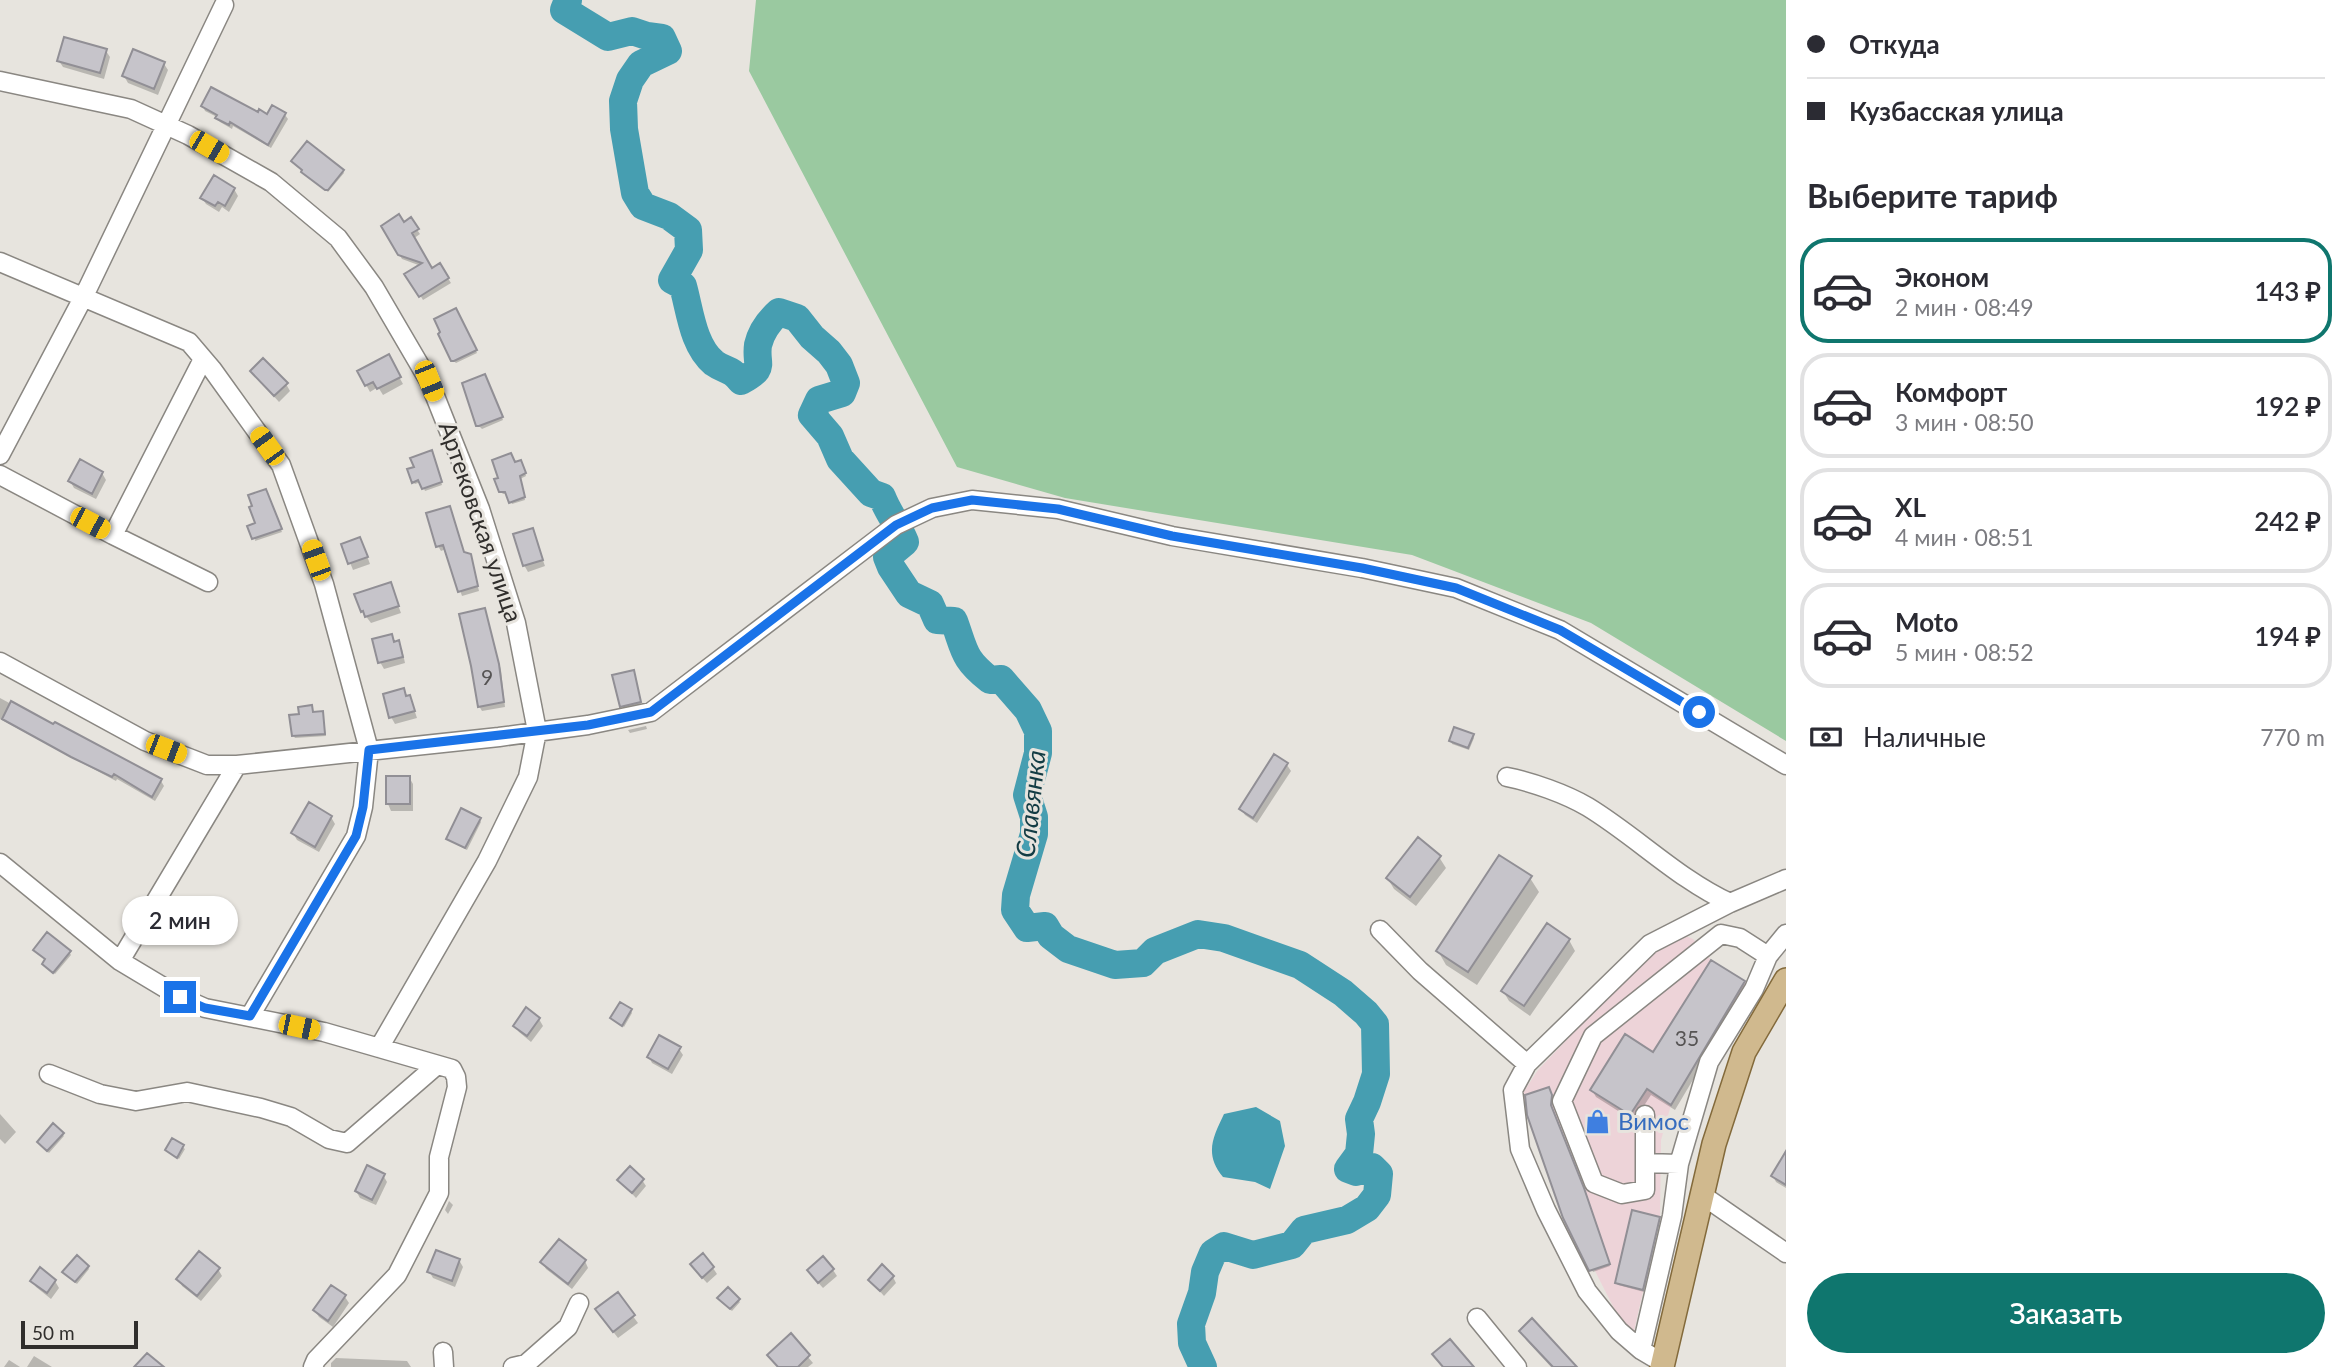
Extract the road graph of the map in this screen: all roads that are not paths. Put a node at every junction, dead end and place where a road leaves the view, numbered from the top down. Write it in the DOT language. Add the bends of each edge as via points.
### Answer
graph roads {
  1 [pos="224,5"];
  2 [pos="0,81"];
  3 [pos="167,126"];
  4 [pos="0,262"];
  5 [pos="83,296"];
  6 [pos="203,359"];
  7 [pos="0,455"];
  8 [pos="0,475"];
  9 [pos="113,535"];
  10 [pos="208,582"];
  11 [pos="0,662"];
  12 [pos="537,732"];
  13 [pos="369,750"];
  14 [pos="237,765"];
  15 [pos="1786,765"];
  16 [pos="1507,777"];
  17 [pos="0,863"];
  18 [pos="1786,879"];
  19 [pos="1730,903"];
  20 [pos="1380,930"];
  21 [pos="1786,934"];
  22 [pos="1768,956"];
  23 [pos="120,961"];
  24 [pos="1786,981"];
  25 [pos="250,1016"];
  26 [pos="379,1048"];
  27 [pos="1527,1063"];
  28 [pos="437,1065"];
  29 [pos="49,1074"];
  30 [pos="1645,1115"];
  31 [pos="1645,1163"];
  32 [pos="1679,1164"];
  33 [pos="1702,1195"];
  34 [pos="1786,1253"];
  35 [pos="579,1303"];
  36 [pos="1476,1318"];
  37 [pos="1640,1350"];
  38 [pos="1663,1365"];
  39 [pos="313,1367"];
  40 [pos="513,1367"];
  41 [pos="1517,1367"];
  1 -- 3 [label="street"];
  2 -- 3 [label="street, Артековская улица" via="131,109"];
  3 -- 5 [label="street"];
  3 -- 12 [label="street, Артековская улица" via="271,182 338,238 374,287 429,381 480,509 516,623"];
  4 -- 5 [label="street"];
  5 -- 6 [label="street" via="189,342"];
  5 -- 7 [label="street"];
  6 -- 9 [label="street"];
  6 -- 13 [label="street" via="281,465 324,584"];
  8 -- 9 [label="street"];
  9 -- 10 [label="street"];
  11 -- 14 [label="street" via="145,741 207,765"];
  12 -- 13 [label="street"];
  12 -- 15 [label="street" via="651,712 896,525 932,508 972,500 1058,509 1172,536 1456,588 1560,630"];
  12 -- 26 [label="street, Артековская улица" via="528,777 487,861"];
  13 -- 14 [label="street"];
  13 -- 25 [label="street" via="356,836"];
  14 -- 23 [label="street"];
  16 -- 19 [label="street" via="1586,806 1705,892"];
  17 -- 23 [label="street"];
  18 -- 19 [label="street"];
  19 -- 27 [label="street" via="1650,944"];
  20 -- 27 [label="street" via="1420,971"];
  21 -- 22 [label="street"];
  22 -- 31 [label="street" via="1740,938 1721,934 1593,1036 1562,1101 1594,1183 1622,1194 1645,1190"];
  22 -- 32 [label="street" via="1755,989 1709,1062"];
  23 -- 25 [label="street" via="205,1008"];
  24 -- 33 [label="main road" via="1744,1052"];
  25 -- 26 [label="street"];
  26 -- 28 [label="street"];
  27 -- 37 [label="street" via="1513,1090 1520,1149 1587,1291"];
  28 -- 29 [label="street" via="348,1143 329,1139 291,1116 261,1108 187,1092 136,1101 100,1094"];
  28 -- 39 [label="street" via="452,1069 457,1087 439,1157 439,1193 397,1275"];
  30 -- 31 [label="street"];
  31 -- 32 [label="street"];
  32 -- 37 [label="street" via="1672,1216"];
  33 -- 34 [label="street"];
  33 -- 38 [label="main road"];
  35 -- 40 [label="street" via="568,1327 526,1364"];
  36 -- 41 [label="street"];
  37 -- 38 [label="street"];
}
